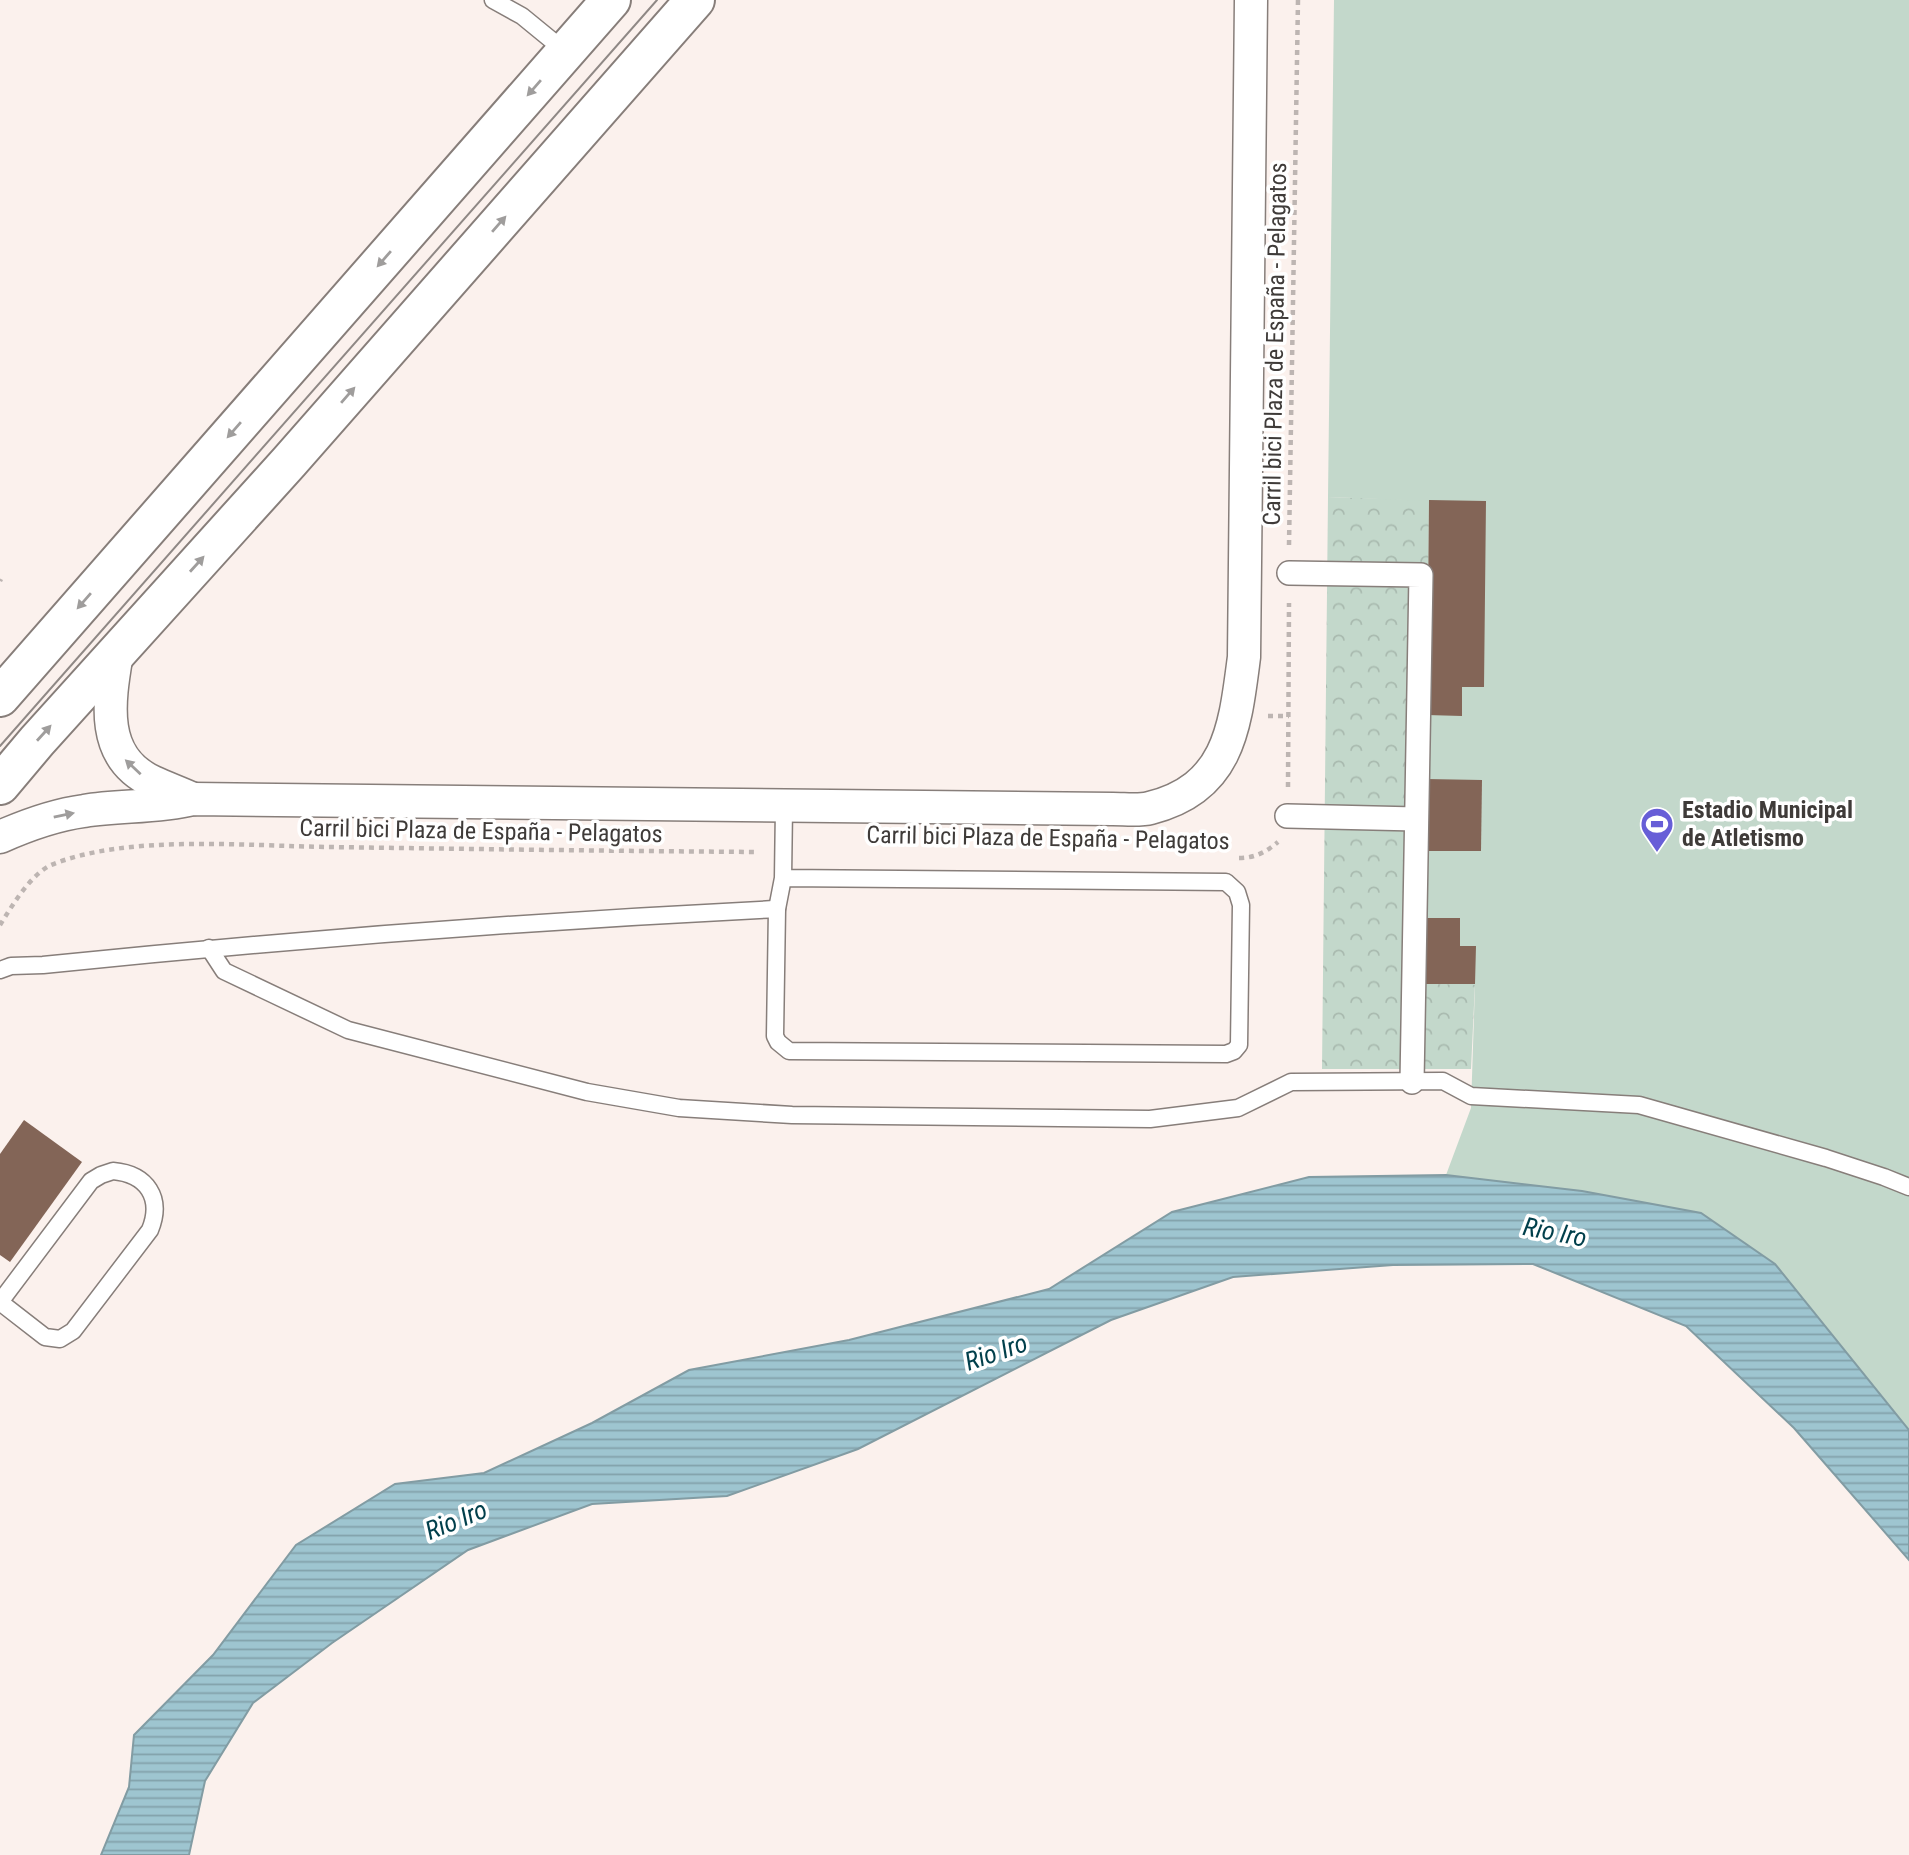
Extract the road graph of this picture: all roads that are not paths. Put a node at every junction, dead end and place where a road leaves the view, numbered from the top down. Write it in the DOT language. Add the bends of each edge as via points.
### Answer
graph roads {
  1 [pos="493,0"];
  2 [pos="611,0"];
  3 [pos="695,0"];
  4 [pos="1251,0"];
  5 [pos="566,52"];
  6 [pos="1289,573"];
  7 [pos="117,653"];
  8 [pos="0,697"];
  9 [pos="0,785"];
  10 [pos="193,799"];
  11 [pos="784,807"];
  12 [pos="1287,816"];
  13 [pos="1416,819"];
  14 [pos="0,837"];
  15 [pos="783,878"];
  16 [pos="776,909"];
  17 [pos="209,948"];
  18 [pos="0,970"];
  19 [pos="1412,1082"];
  20 [pos="1909,1187"];
  21 [pos="0,1302"];
  1 -- 5 [label="lane" via="522,16"];
  2 -- 5 [label="main road"];
  7 -- 3 [label="main road, one-way"];
  4 -- 11 [label="street" via="1244,657 1228,745 1209,775 1181,797 1149,809"];
  5 -- 8 [label="main road, one-way"];
  6 -- 13 [label="street" via="1421,575"];
  9 -- 7 [label="main road, one-way"];
  10 -- 7 [label="street, one-way" via="151,781 120,753 111,733 110,692"];
  10 -- 11 [label="street"];
  14 -- 10 [label="street, one-way" via="42,820 83,811"];
  11 -- 15 [label="lane"];
  12 -- 13 [label="street"];
  13 -- 19 [label="street"];
  15 -- 16 [label="lane"];
  15 -- 16 [label="lane" via="1226,883 1237,892 1241,905 1240,1041 1226,1054 789,1051 775,1036"];
  16 -- 17 [label="lane"];
  17 -- 18 [label="lane"];
  17 -- 19 [label="lane" via="224,971 348,1030 587,1091 679,1108 792,1115 1150,1119 1238,1108 1291,1082"];
  19 -- 20 [label="lane" via="1443,1082 1471,1096 1639,1105 1826,1158"];
  21 -- 21 [label="lane" via="46,1337 67,1336 150,1230 155,1207 146,1185 137,1177 113,1171 91,1181"];
}
